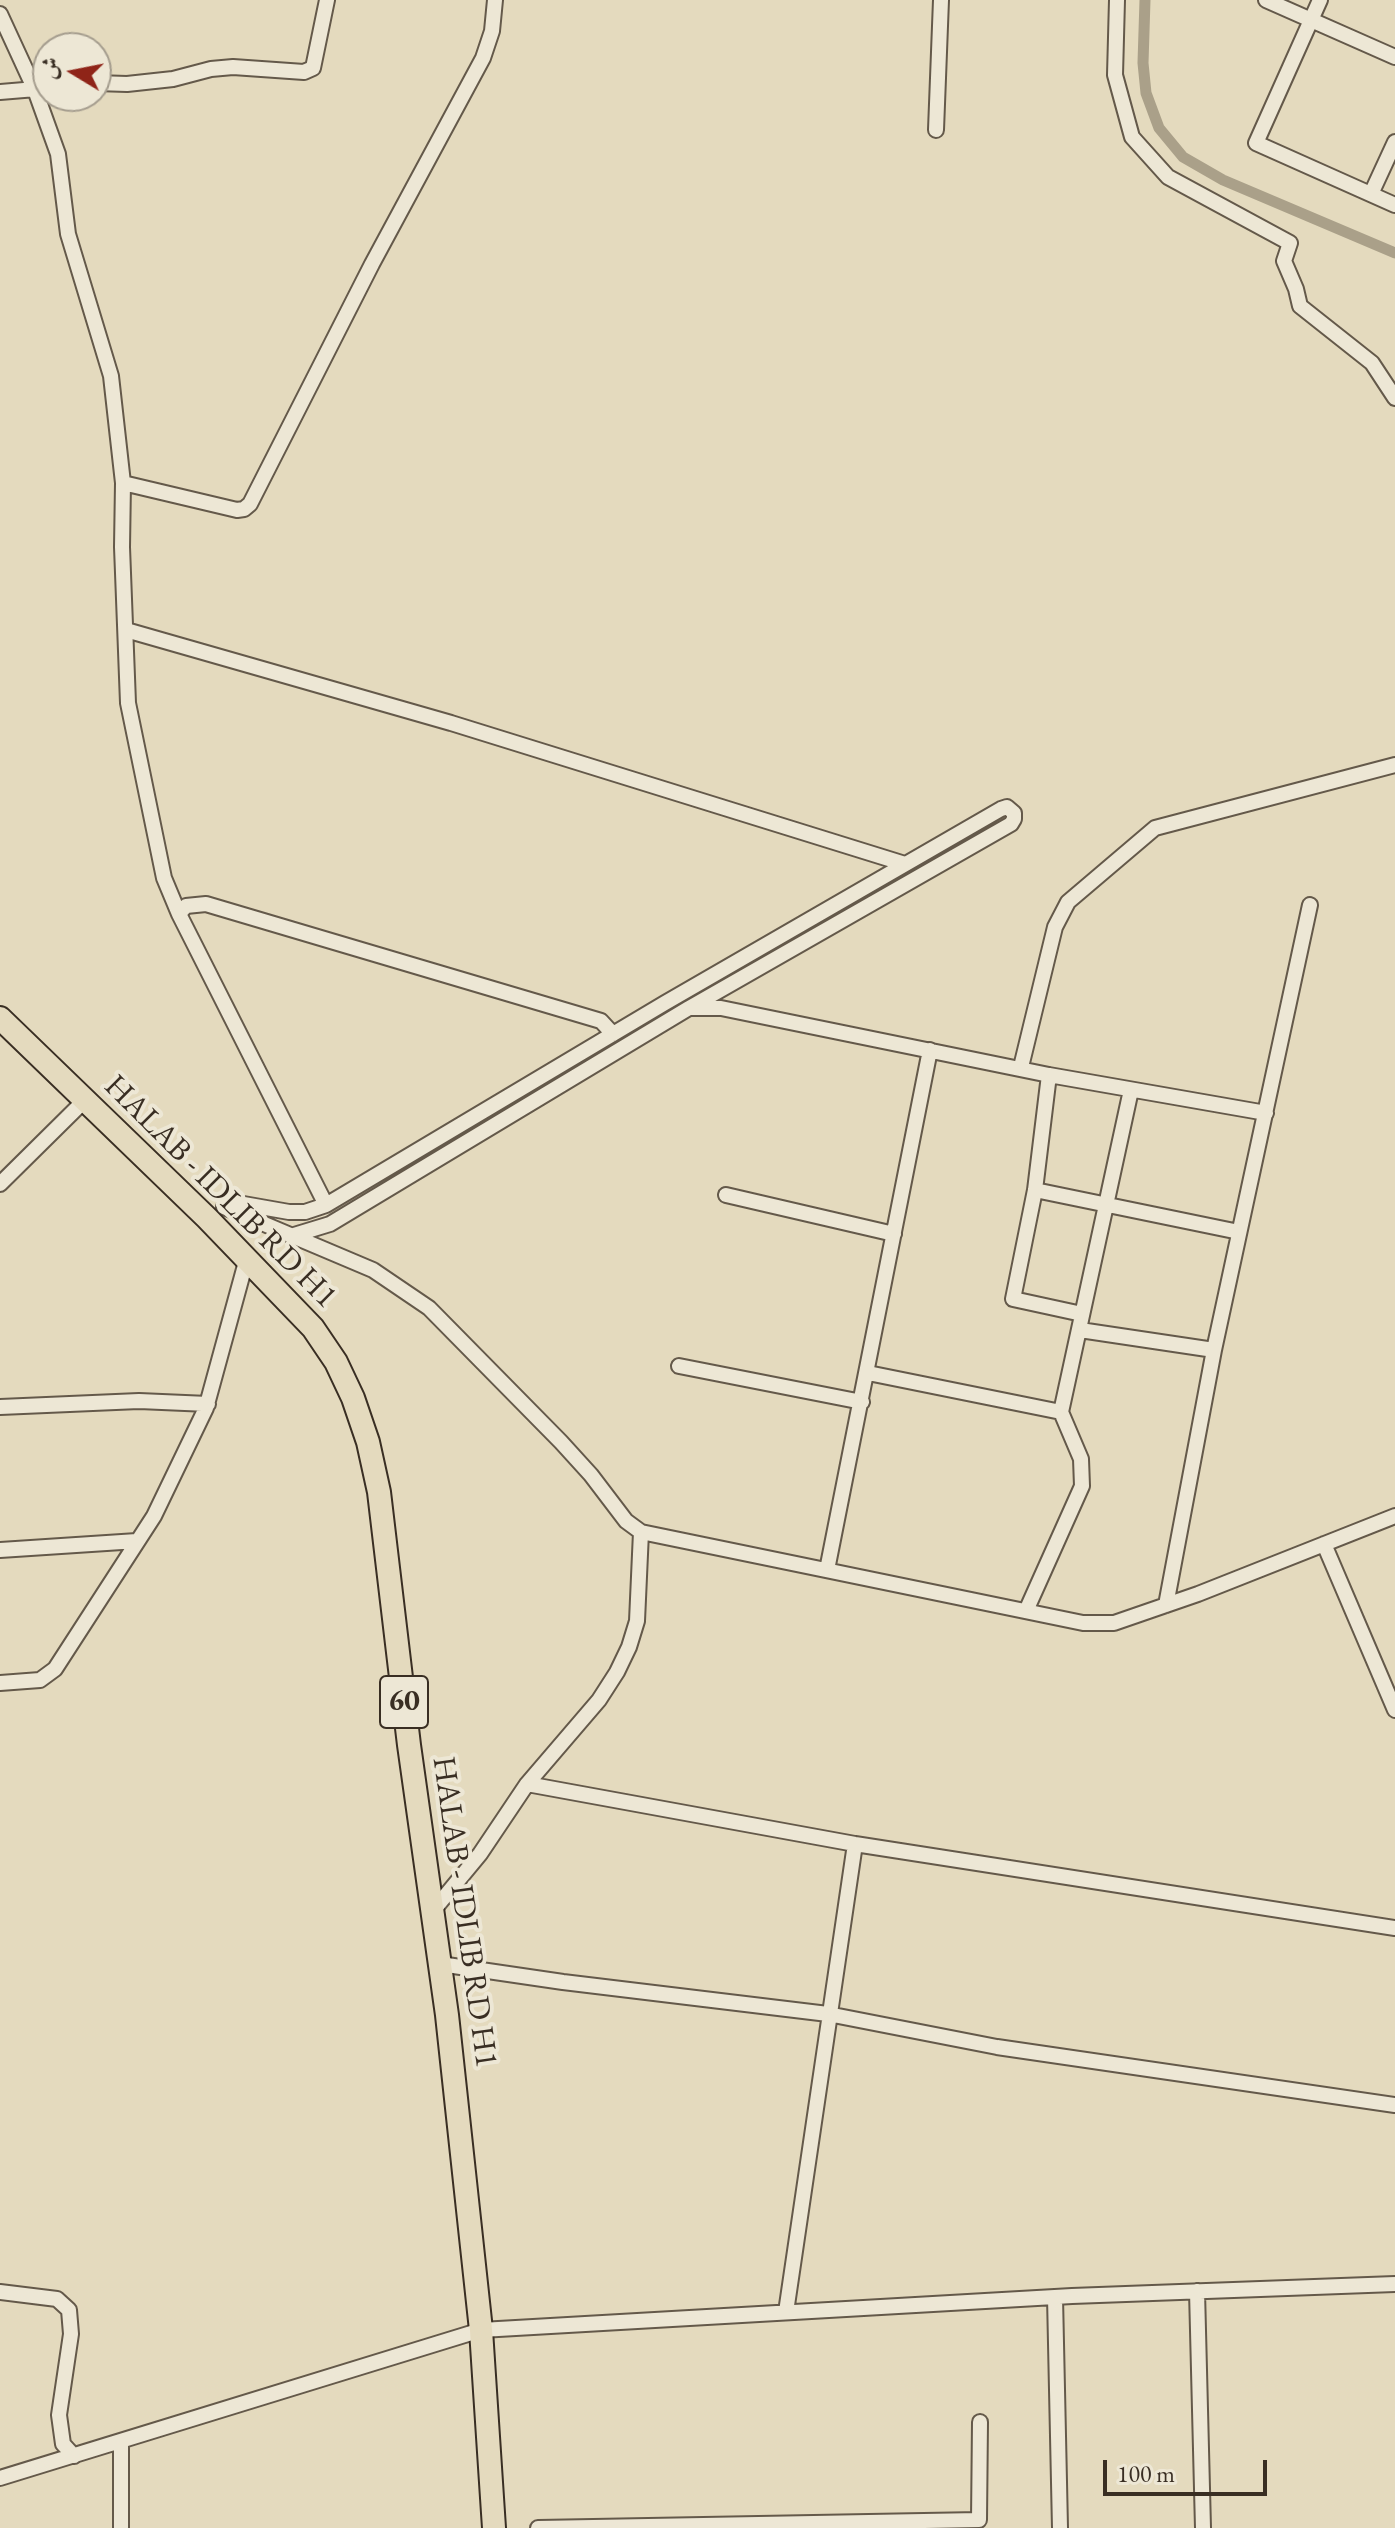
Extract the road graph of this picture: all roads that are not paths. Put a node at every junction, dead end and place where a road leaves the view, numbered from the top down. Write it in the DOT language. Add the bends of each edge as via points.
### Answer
graph roads {
  1 [pos="327,0"];
  2 [pos="495,0"];
  3 [pos="941,0"];
  4 [pos="1117,0"];
  5 [pos="1266,0"];
  6 [pos="1320,0"];
  7 [pos="0,14"];
  8 [pos="1311,20"];
  9 [pos="1395,57"];
  10 [pos="32,71"];
  11 [pos="112,84"];
  12 [pos="32,90"];
  13 [pos="0,92"];
  14 [pos="48,112"];
  15 [pos="936,130"];
  16 [pos="1395,142"];
  17 [pos="1371,194"];
  18 [pos="1395,205"];
  19 [pos="1395,398"];
  20 [pos="123,483"];
  21 [pos="126,630"];
  22 [pos="1395,765"];
  23 [pos="905,864"];
  24 [pos="1310,905"];
  25 [pos="179,914"];
  26 [pos="665,1003"];
  27 [pos="689,1008"];
  28 [pos="0,1018"];
  29 [pos="613,1034"];
  30 [pos="930,1050"];
  31 [pos="1021,1067"];
  32 [pos="1049,1075"];
  33 [pos="1131,1090"];
  34 [pos="85,1100"];
  35 [pos="1266,1113"];
  36 [pos="0,1184"];
  37 [pos="1035,1190"];
  38 [pos="726,1195"];
  39 [pos="1106,1204"];
  40 [pos="326,1205"];
  41 [pos="216,1213"];
  42 [pos="1239,1232"];
  43 [pos="894,1234"];
  44 [pos="294,1235"];
  45 [pos="247,1258"];
  46 [pos="1082,1314"];
  47 [pos="1080,1330"];
  48 [pos="1214,1350"];
  49 [pos="679,1366"];
  50 [pos="868,1373"];
  51 [pos="862,1402"];
  52 [pos="208,1404"];
  53 [pos="0,1407"];
  54 [pos="1061,1412"];
  55 [pos="1394,1518"];
  56 [pos="641,1532"];
  57 [pos="137,1541"];
  58 [pos="1324,1544"];
  59 [pos="0,1550"];
  60 [pos="827,1570"];
  61 [pos="1166,1605"];
  62 [pos="1026,1611"];
  63 [pos="0,1683"];
  64 [pos="1395,1710"];
  65 [pos="527,1784"];
  66 [pos="855,1844"];
  67 [pos="432,1912"];
  68 [pos="1395,1928"];
  69 [pos="440,1964"];
  70 [pos="828,2014"];
  71 [pos="1395,2105"];
  72 [pos="1395,2284"];
  73 [pos="1197,2291"];
  74 [pos="0,2292"];
  75 [pos="1055,2297"];
  76 [pos="786,2312"];
  77 [pos="481,2330"];
  78 [pos="980,2422"];
  79 [pos="121,2443"];
  80 [pos="74,2456"];
  81 [pos="0,2478"];
  82 [pos="929,2525"];
  83 [pos="121,2528"];
  84 [pos="494,2528"];
  85 [pos="538,2528"];
  86 [pos="1060,2528"];
  87 [pos="1203,2528"];
  1 -- 11 [label="street" via="313,68 304,72 233,67"];
  2 -- 20 [label="street" via="483,58 250,504 237,510"];
  3 -- 15 [label="street"];
  4 -- 19 [label="street" via="1115,75 1132,137 1168,177 1290,243 1284,261 1300,306 1372,363"];
  5 -- 8 [label="street"];
  6 -- 8 [label="street"];
  7 -- 10 [label="street"];
  8 -- 9 [label="street"];
  8 -- 17 [label="street" via="1256,143"];
  12 -- 13 [label="street"];
  14 -- 20 [label="street" via="68,234 111,376"];
  16 -- 17 [label="street"];
  17 -- 18 [label="street"];
  20 -- 21 [label="street"];
  21 -- 23 [label="street" via="451,723"];
  21 -- 25 [label="street" via="131,719 164,878"];
  22 -- 31 [label="street" via="1155,828 1068,902 1055,927"];
  23 -- 26 [label="street"];
  23 -- 27 [label="street" via="1001,809 1014,813 1011,824"];
  24 -- 35 [label="street"];
  25 -- 29 [label="street" via="186,906 206,904 601,1021"];
  25 -- 40 [label="street"];
  26 -- 27 [label="street"];
  26 -- 29 [label="street"];
  27 -- 30 [label="street" via="721,1008"];
  27 -- 44 [label="street" via="330,1224"];
  28 -- 34 [label="highway, HALAB - IDLIB RD H1 / 60"];
  29 -- 40 [label="street"];
  30 -- 31 [label="street"];
  30 -- 43 [label="street"];
  31 -- 32 [label="street"];
  32 -- 33 [label="street"];
  32 -- 37 [label="street"];
  33 -- 35 [label="street"];
  33 -- 39 [label="street"];
  34 -- 36 [label="street"];
  34 -- 41 [label="highway, HALAB - IDLIB RD H1 / 60"];
  35 -- 42 [label="street"];
  37 -- 39 [label="street"];
  37 -- 46 [label="street" via="1013,1299"];
  38 -- 43 [label="street"];
  39 -- 42 [label="street"];
  39 -- 46 [label="street"];
  40 -- 41 [label="street" via="289,1212 238,1203"];
  41 -- 44 [label="street"];
  41 -- 45 [label="highway, HALAB - IDLIB RD H1 / 60"];
  42 -- 48 [label="street"];
  43 -- 50 [label="street"];
  44 -- 56 [label="street" via="373,1270 429,1308"];
  45 -- 52 [label="street"];
  45 -- 67 [label="highway, HALAB - IDLIB RD H1 / 60" via="313,1328 336,1362 368,1442 379,1492"];
  46 -- 47 [label="street"];
  47 -- 48 [label="street"];
  47 -- 54 [label="street"];
  48 -- 61 [label="street"];
  49 -- 51 [label="street"];
  50 -- 51 [label="street"];
  50 -- 54 [label="street"];
  51 -- 60 [label="street"];
  52 -- 53 [label="street"];
  52 -- 57 [label="street"];
  54 -- 62 [label="street" via="1081,1459 1082,1486"];
  55 -- 58 [label="street"];
  56 -- 60 [label="street"];
  56 -- 65 [label="street" via="637,1621 629,1647 599,1700"];
  57 -- 59 [label="street"];
  57 -- 63 [label="street" via="55,1669 40,1680"];
  58 -- 61 [label="street"];
  58 -- 64 [label="street"];
  60 -- 62 [label="street"];
  61 -- 62 [label="street" via="1114,1623 1083,1623"];
  65 -- 66 [label="street"];
  65 -- 67 [label="street"];
  66 -- 68 [label="street"];
  66 -- 70 [label="street"];
  67 -- 69 [label="highway, HALAB - IDLIB RD H1 / 60"];
  69 -- 70 [label="street"];
  69 -- 77 [label="highway, HALAB - IDLIB RD H1 / 60"];
  70 -- 71 [label="street" via="997,2047"];
  70 -- 76 [label="street"];
  72 -- 73 [label="street"];
  73 -- 75 [label="street"];
  73 -- 87 [label="street"];
  74 -- 80 [label="street" via="57,2299 69,2310 71,2334 59,2415 63,2444"];
  75 -- 76 [label="street"];
  75 -- 86 [label="street"];
  76 -- 77 [label="street"];
  77 -- 79 [label="street"];
  77 -- 84 [label="highway, HALAB - IDLIB RD H1 / 60"];
  78 -- 82 [label="street" via="979,2520"];
  79 -- 80 [label="street"];
  79 -- 83 [label="street"];
  80 -- 81 [label="street"];
  82 -- 85 [label="street"];
}
